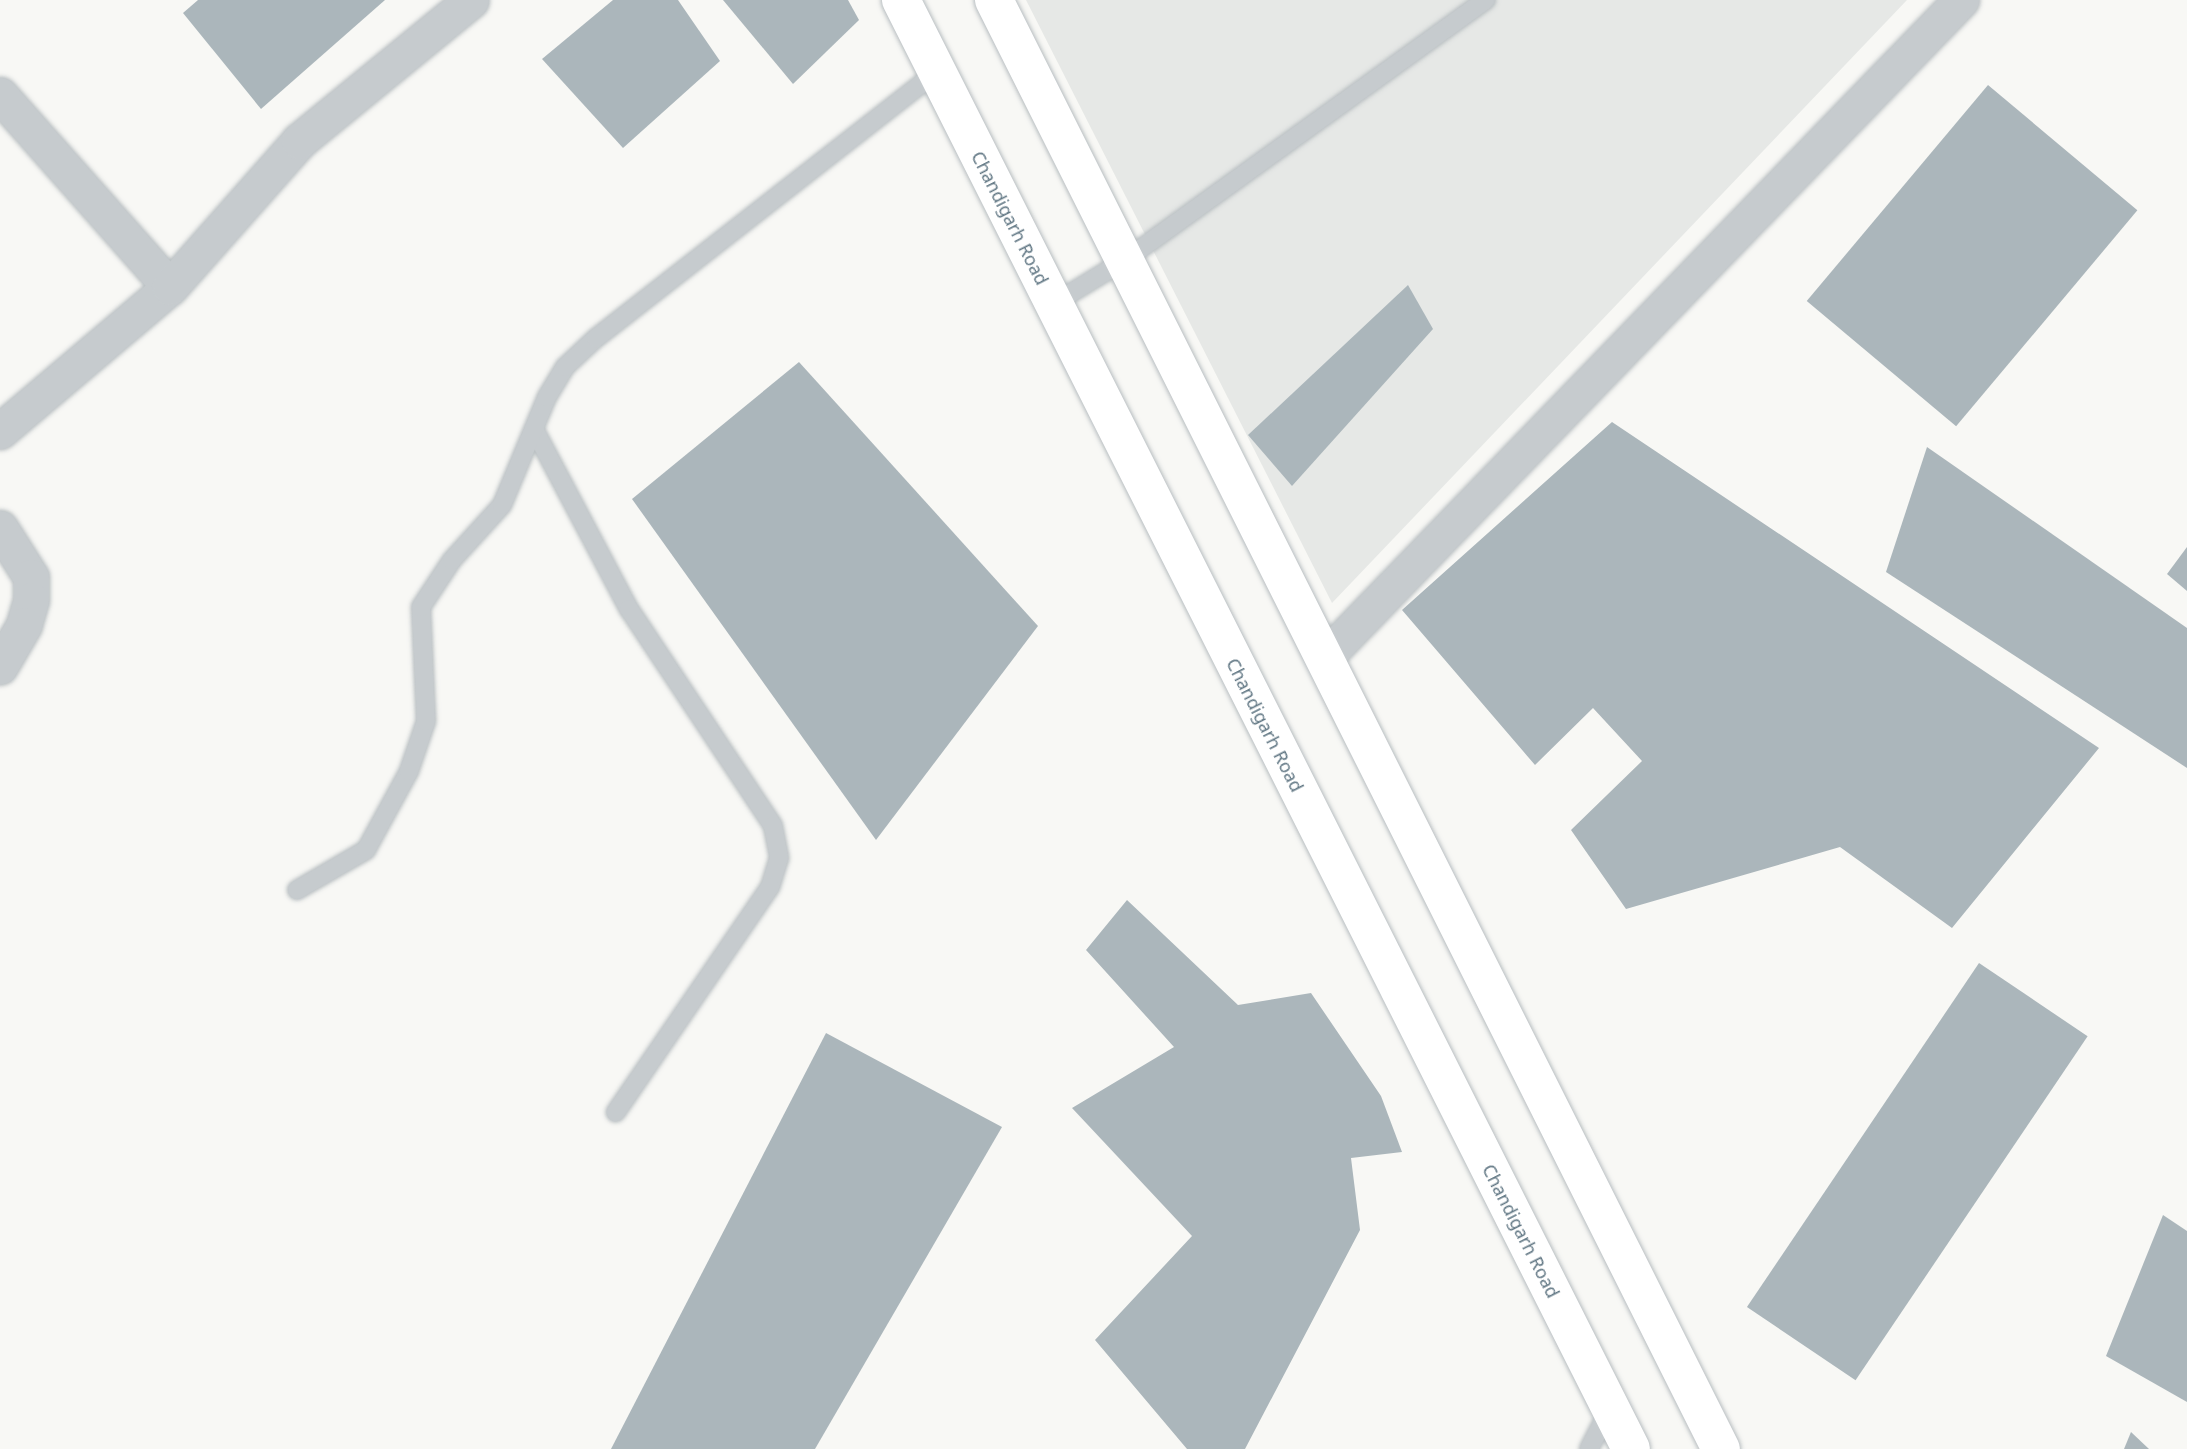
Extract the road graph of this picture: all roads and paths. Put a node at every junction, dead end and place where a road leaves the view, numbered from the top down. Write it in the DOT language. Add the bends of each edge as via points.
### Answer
graph roads {
  1 [pos="471,0"];
  2 [pos="901,0"];
  3 [pos="994,0"];
  4 [pos="1486,0"];
  5 [pos="1961,0"];
  6 [pos="937,72"];
  7 [pos="0,95"];
  8 [pos="1125,260"];
  9 [pos="170,287"];
  10 [pos="1053,304"];
  11 [pos="0,431"];
  12 [pos="535,431"];
  13 [pos="0,528"];
  14 [pos="1324,658"];
  15 [pos="0,666"];
  16 [pos="297,890"];
  17 [pos="616,1112"];
  18 [pos="1610,1408"];
  19 [pos="1589,1449"];
  20 [pos="1631,1449"];
  21 [pos="1721,1449"];
  1 -- 9 [label="street" via="299,141"];
  2 -- 6 [label="main road, Chandigarh Road"];
  3 -- 8 [label="main road"];
  4 -- 8 [label="lane"];
  5 -- 14 [label="street"];
  6 -- 10 [label="main road, Chandigarh Road"];
  6 -- 12 [label="lane" via="596,338 565,367"];
  7 -- 9 [label="street"];
  8 -- 10 [label="lane"];
  8 -- 14 [label="main road"];
  9 -- 11 [label="street"];
  10 -- 18 [label="main road, Chandigarh Road"];
  12 -- 16 [label="lane" via="502,505 452,561 421,607 426,721 410,771 366,850"];
  12 -- 17 [label="lane" via="629,609 773,826 779,858 770,887"];
  13 -- 15 [label="street" via="31,577 31,600"];
  14 -- 21 [label="main road"];
  18 -- 19 [label="lane"];
  18 -- 20 [label="main road, Chandigarh Road"];
}
